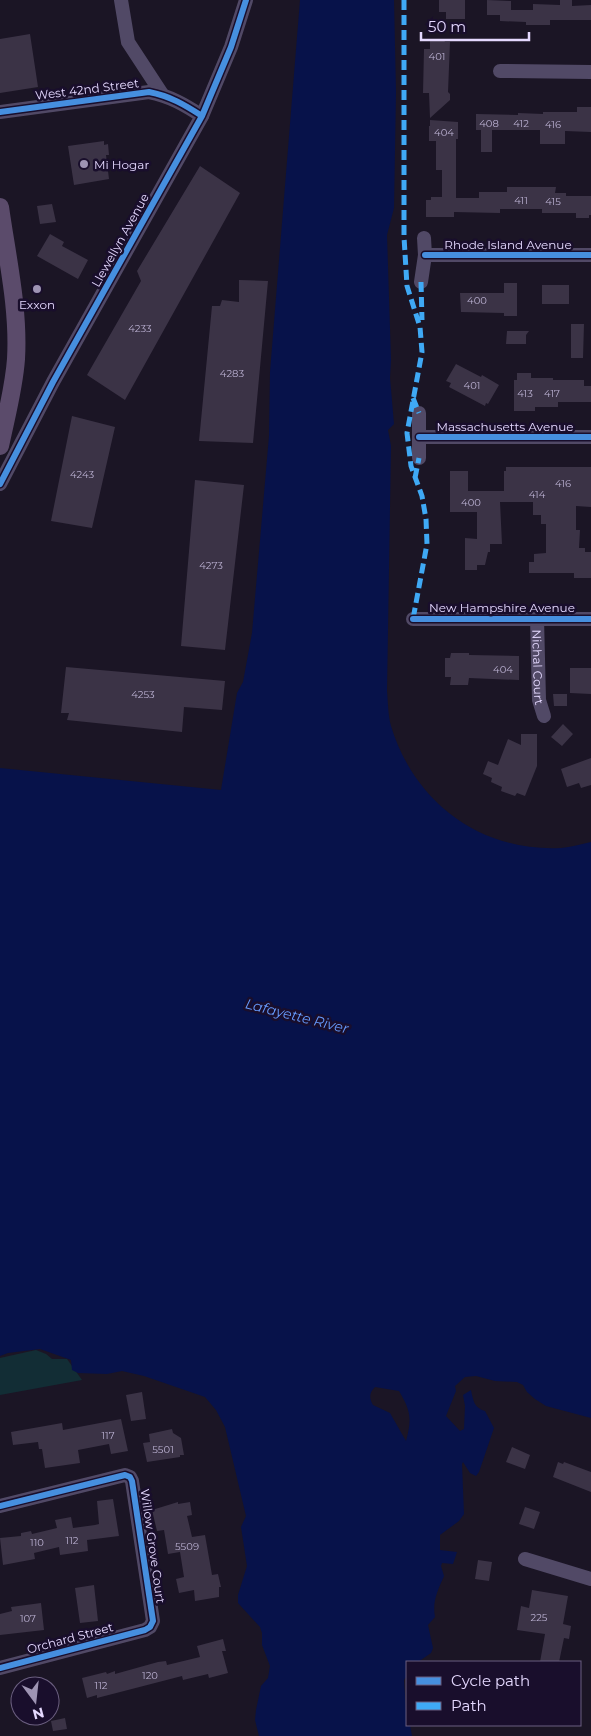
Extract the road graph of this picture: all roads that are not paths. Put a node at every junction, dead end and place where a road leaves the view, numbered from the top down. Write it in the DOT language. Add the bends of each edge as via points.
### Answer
graph roads {
  1 [pos="122,0"];
  2 [pos="246,0"];
  3 [pos="500,71"];
  4 [pos="591,72"];
  5 [pos="162,94"];
  6 [pos="0,112"];
  7 [pos="202,116"];
  8 [pos="0,207"];
  9 [pos="424,238"];
  10 [pos="425,255"];
  11 [pos="591,255"];
  12 [pos="421,282"];
  13 [pos="419,413"];
  14 [pos="419,437"];
  15 [pos="591,437"];
  16 [pos="0,446"];
  17 [pos="419,458"];
  18 [pos="0,484"];
  19 [pos="537,618"];
  20 [pos="413,619"];
  21 [pos="591,619"];
  22 [pos="544,716"];
  23 [pos="0,1506"];
  24 [pos="525,1559"];
  25 [pos="591,1580"];
  26 [pos="145,1630"];
  27 [pos="0,1668"];
  1 -- 5 [label="street" via="128,42"];
  2 -- 7 [label="street, Llewellyn Avenue" via="231,47"];
  3 -- 4 [label="street"];
  5 -- 6 [label="street, West 42nd Street" via="149,92"];
  5 -- 7 [label="street, West 42nd Street"];
  7 -- 18 [label="street, Llewellyn Avenue" via="53,382"];
  8 -- 16 [label="main road" via="12,293 16,359"];
  9 -- 10 [label="street"];
  10 -- 11 [label="street, Rhode Island Avenue"];
  10 -- 12 [label="street"];
  13 -- 14 [label="street, Massachusetts Avenue"];
  14 -- 15 [label="street, Massachusetts Avenue"];
  14 -- 17 [label="street, Massachusetts Avenue"];
  19 -- 20 [label="street, New Hampshire Avenue"];
  19 -- 21 [label="street, New Hampshire Avenue"];
  19 -- 22 [label="street, Nichal Court" via="539,700"];
  23 -- 26 [label="street, Willow Grove Court" via="125,1476 130,1478 152,1621"];
  24 -- 25 [label="street"];
  26 -- 27 [label="street, Orchard Street"];
}
